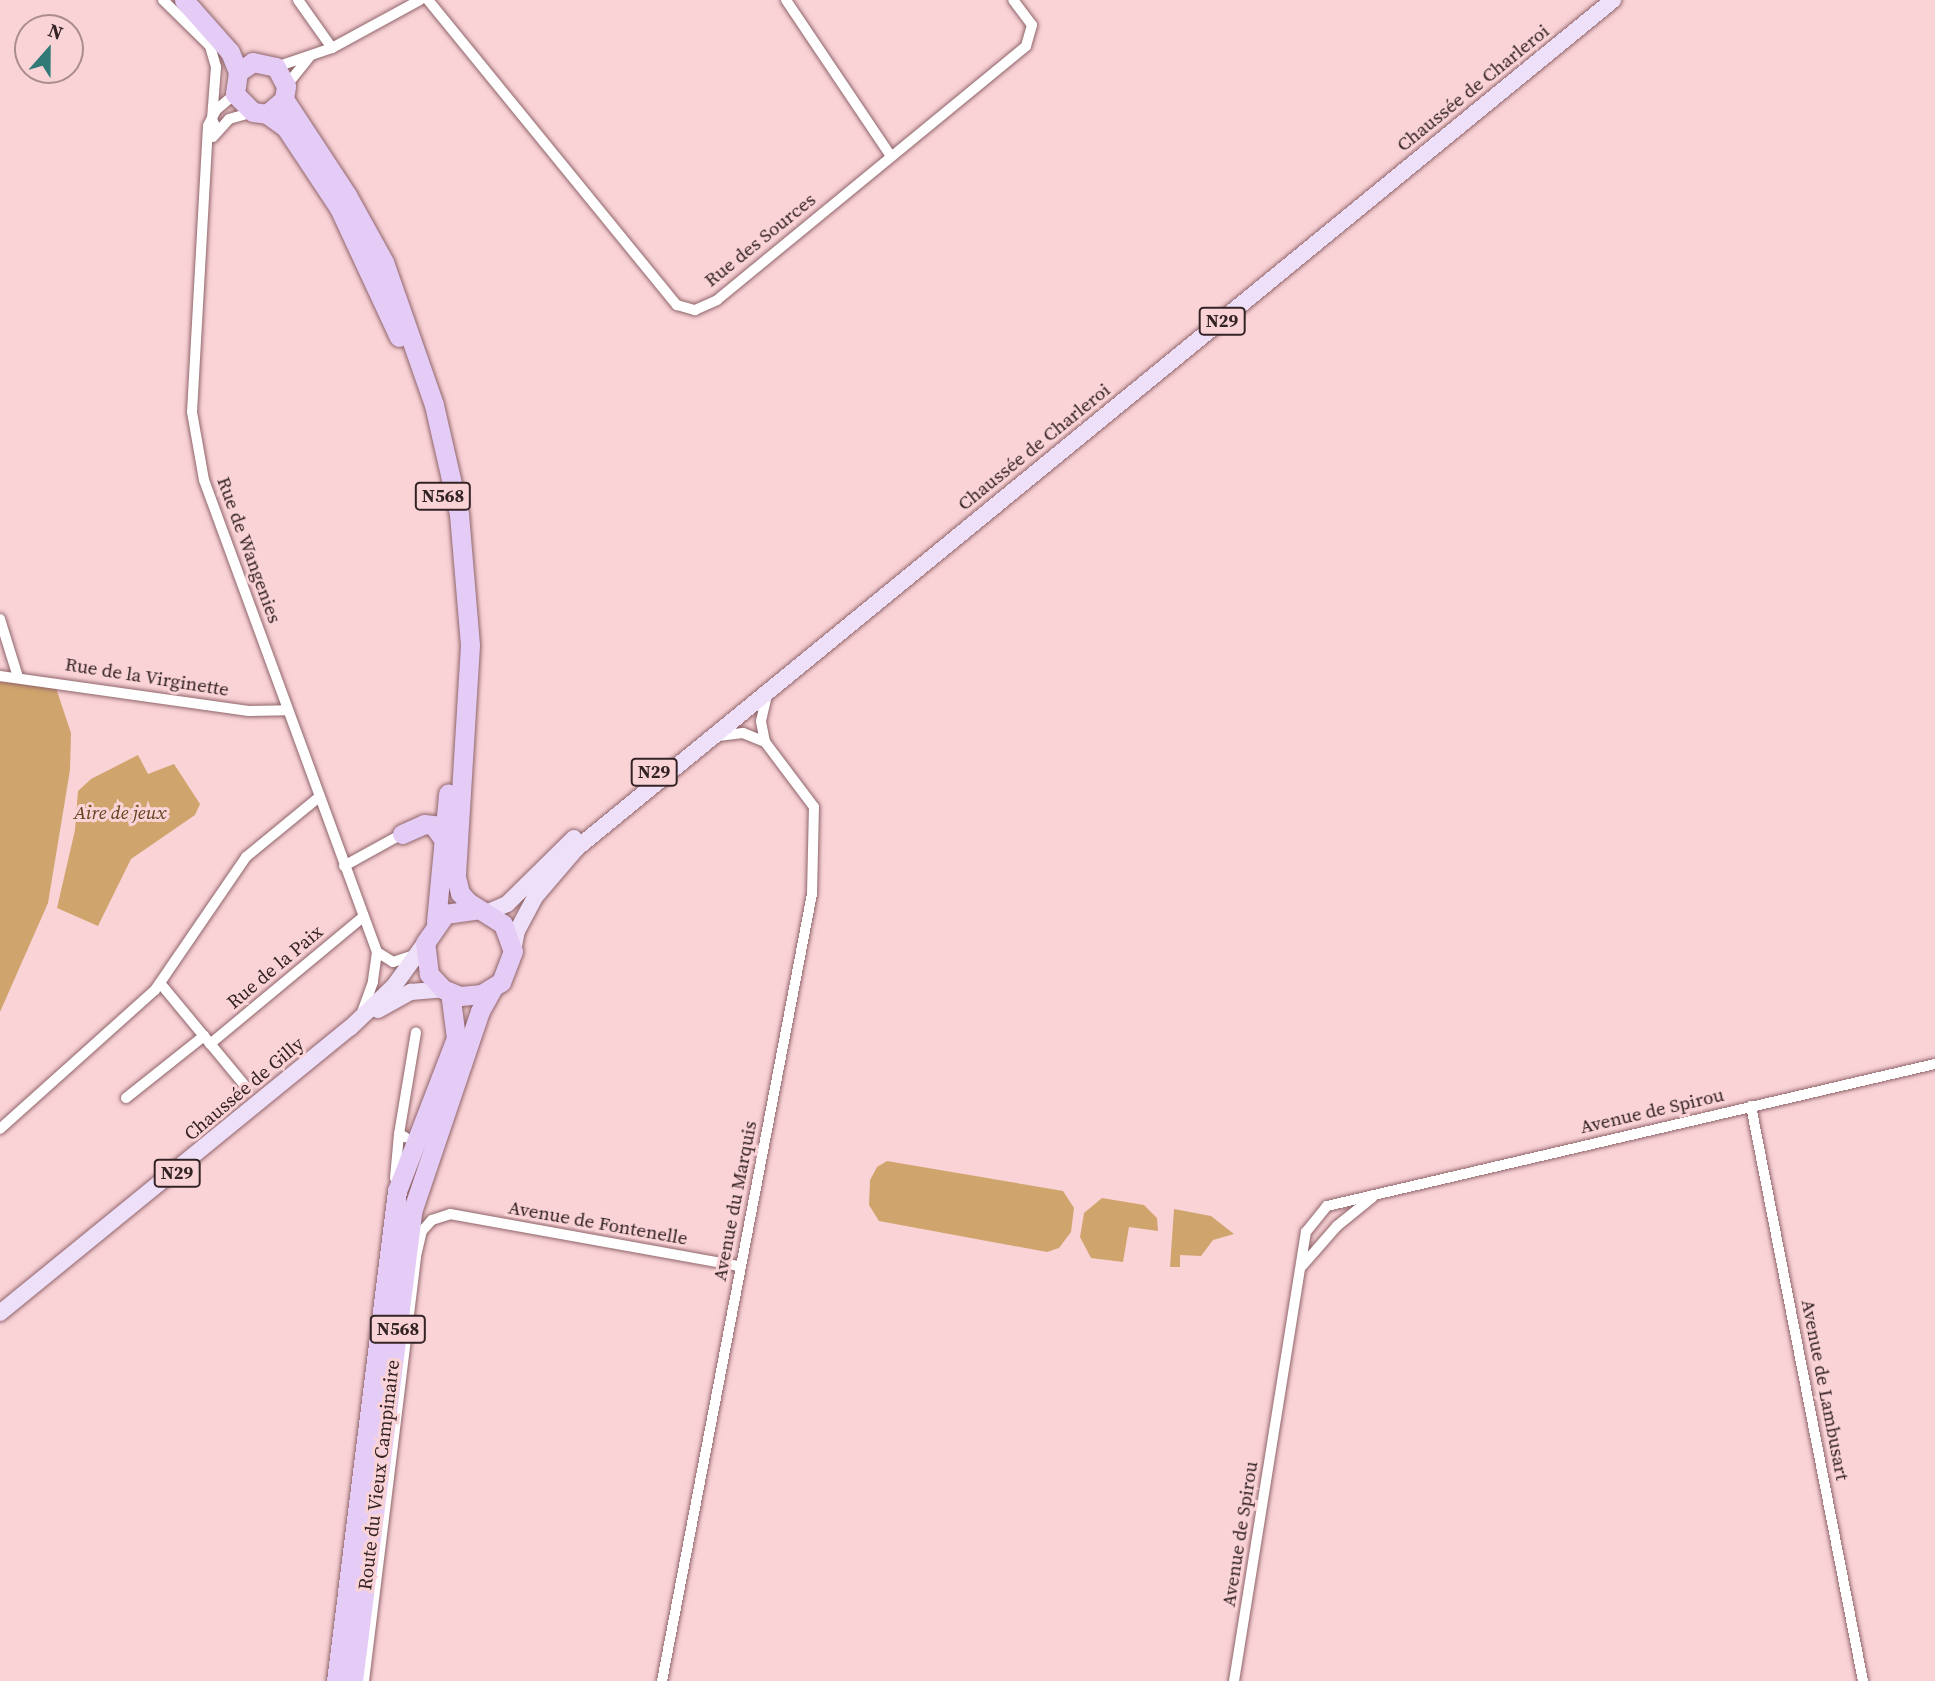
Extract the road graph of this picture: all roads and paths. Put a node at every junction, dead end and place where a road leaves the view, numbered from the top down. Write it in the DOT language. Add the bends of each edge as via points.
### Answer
graph roads {
  1 [pos="163,0"];
  2 [pos="184,0"];
  3 [pos="202,0"];
  4 [pos="298,0"];
  5 [pos="420,0"];
  6 [pos="428,0"];
  7 [pos="786,0"];
  8 [pos="1013,0"];
  9 [pos="1597,0"];
  10 [pos="1613,0"];
  11 [pos="332,48"];
  12 [pos="310,56"];
  13 [pos="276,66"];
  14 [pos="246,67"];
  15 [pos="285,93"];
  16 [pos="235,94"];
  17 [pos="260,113"];
  18 [pos="212,119"];
  19 [pos="217,131"];
  20 [pos="209,142"];
  21 [pos="891,156"];
  22 [pos="1313,239"];
  23 [pos="0,619"];
  24 [pos="827,637"];
  25 [pos="0,676"];
  26 [pos="18,677"];
  27 [pos="769,691"];
  28 [pos="288,710"];
  29 [pos="710,740"];
  30 [pos="765,742"];
  31 [pos="319,797"];
  32 [pos="402,834"];
  33 [pos="443,839"];
  34 [pos="344,866"];
  35 [pos="483,911"];
  36 [pos="363,917"];
  37 [pos="436,922"];
  38 [pos="425,943"];
  39 [pos="513,951"];
  40 [pos="377,952"];
  41 [pos="160,983"];
  42 [pos="492,989"];
  43 [pos="447,991"];
  44 [pos="361,1014"];
  45 [pos="350,1028"];
  46 [pos="416,1032"];
  47 [pos="207,1040"];
  48 [pos="1935,1064"];
  49 [pos="246,1087"];
  50 [pos="126,1098"];
  51 [pos="1751,1106"];
  52 [pos="0,1129"];
  53 [pos="407,1137"];
  54 [pos="1377,1194"];
  55 [pos="739,1266"];
  56 [pos="1300,1268"];
  57 [pos="0,1313"];
  58 [pos="336,1681"];
  59 [pos="353,1681"];
  60 [pos="365,1681"];
  61 [pos="662,1681"];
  62 [pos="1234,1681"];
  63 [pos="1863,1681"];
  1 -- 18 [label="street, Rue de Wangenies" via="210,46 216,67"];
  2 -- 14 [label="highway"];
  3 -- 14 [label="highway"];
  4 -- 11 [label="street"];
  5 -- 11 [label="street"];
  6 -- 21 [label="street, Rue des Sources" via="677,305 695,310 717,300"];
  7 -- 21 [label="street"];
  8 -- 21 [label="street, Rue des Sources" via="1032,25 1026,46"];
  9 -- 22 [label="main road, Chaussée de Charleroi / N29"];
  10 -- 22 [label="main road, Chaussée de Charleroi / N29"];
  11 -- 12 [label="street"];
  12 -- 13 [label="street"];
  12 -- 15 [label="street"];
  13 -- 14 [label="highway"];
  13 -- 15 [label="highway, N568"];
  14 -- 16 [label="highway"];
  15 -- 17 [label="highway"];
  15 -- 35 [label="highway, N568" via="384,262 434,405 451,473 464,556 470,645 456,877 460,893"];
  16 -- 17 [label="highway, N568"];
  16 -- 18 [label="street"];
  17 -- 19 [label="street" via="229,120"];
  17 -- 33 [label="highway, N568" via="286,128 339,208 372,274 402,343 440,477 452,556 457,645 456,714"];
  18 -- 19 [label="street, Rue de Wangenies"];
  18 -- 20 [label="street, Rue de Wangenies"];
  19 -- 20 [label="street"];
  20 -- 28 [label="street, Rue de Wangenies" via="192,412 204,480"];
  22 -- 24 [label="main road, Chaussée de Charleroi / N29"];
  23 -- 26 [label="street"];
  24 -- 27 [label="main road, Chaussée de Charleroi / N29"];
  24 -- 35 [label="main road, Chaussée de Charleroi / N29" via="555,854 507,904"];
  25 -- 26 [label="street, Rue de la Virginette"];
  26 -- 28 [label="street, Rue de la Virginette" via="248,711"];
  27 -- 29 [label="main road, Chaussée de Charleroi / N29"];
  27 -- 30 [label="street" via="761,710"];
  28 -- 31 [label="street, Rue de Wangenies"];
  29 -- 30 [label="street" via="731,733"];
  29 -- 39 [label="main road, Chaussée de Charleroi / N29" via="556,869 521,922"];
  30 -- 55 [label="street, Avenue du Marquis" via="802,788 817,820 812,894"];
  31 -- 34 [label="street, Rue de Wangenies"];
  31 -- 41 [label="street" via="246,857"];
  32 -- 33 [label="highway" via="433,825"];
  32 -- 34 [label="street"];
  33 -- 37 [label="highway, N568"];
  34 -- 36 [label="street, Rue de Wangenies"];
  35 -- 37 [label="highway" via="455,909"];
  35 -- 39 [label="highway" via="508,932"];
  36 -- 40 [label="street, Rue de Wangenies"];
  36 -- 47 [label="street, Rue de la Paix"];
  37 -- 38 [label="highway"];
  38 -- 40 [label="street" via="404,962 393,962"];
  38 -- 43 [label="highway" via="425,964"];
  38 -- 44 [label="main road, Chaussée de Gilly / N29" via="394,986"];
  39 -- 42 [label="highway" via="508,973"];
  40 -- 44 [label="street" via="373,982"];
  41 -- 47 [label="street"];
  41 -- 52 [label="street"];
  42 -- 43 [label="highway" via="471,996"];
  42 -- 59 [label="highway, Route du Vieux Campinaire / N568" via="413,1209"];
  43 -- 45 [label="main road, Chaussée de Gilly / N29" via="411,992"];
  43 -- 53 [label="highway, Route du Vieux Campinaire / N568" via="456,1038"];
  44 -- 45 [label="main road, Chaussée de Gilly / N29"];
  45 -- 57 [label="main road, Chaussée de Gilly / N29"];
  46 -- 53 [label="street, Route du Vieux Campinaire"];
  47 -- 49 [label="street"];
  47 -- 50 [label="street, Rue de la Paix"];
  48 -- 51 [label="street, Avenue de Spirou"];
  51 -- 54 [label="street, Avenue de Spirou"];
  51 -- 63 [label="street, Avenue de Lambusart"];
  53 -- 58 [label="highway, Route du Vieux Campinaire / N568"];
  54 -- 56 [label="street, Avenue de Spirou" via="1336,1226"];
  54 -- 56 [label="street, Avenue de Spirou" via="1327,1206 1306,1232"];
  55 -- 60 [label="street, Avenue de Fontenelle" via="450,1214 432,1220 422,1231"];
  55 -- 61 [label="street, Avenue du Marquis"];
  56 -- 62 [label="street, Avenue de Spirou"];
}
